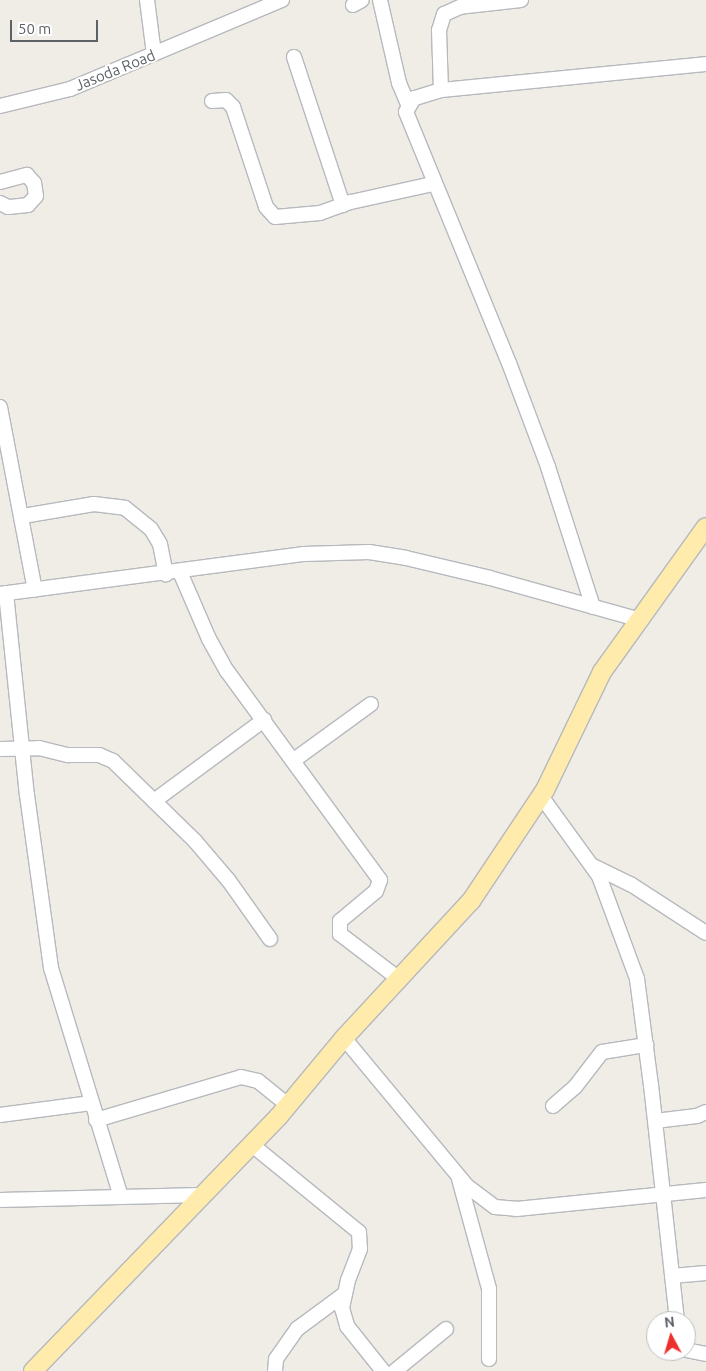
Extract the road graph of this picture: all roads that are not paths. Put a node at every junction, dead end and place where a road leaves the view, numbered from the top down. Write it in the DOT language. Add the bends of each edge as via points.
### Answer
graph roads {
  1 [pos="147,0"];
  2 [pos="282,0"];
  3 [pos="380,0"];
  4 [pos="521,0"];
  5 [pos="154,54"];
  6 [pos="294,57"];
  7 [pos="706,64"];
  8 [pos="441,90"];
  9 [pos="212,101"];
  10 [pos="408,104"];
  11 [pos="0,106"];
  12 [pos="0,182"];
  13 [pos="433,184"];
  14 [pos="0,203"];
  15 [pos="343,205"];
  16 [pos="0,407"];
  17 [pos="5,454"];
  18 [pos="23,516"];
  19 [pos="706,527"];
  20 [pos="173,573"];
  21 [pos="35,590"];
  22 [pos="3,593"];
  23 [pos="594,607"];
  24 [pos="640,620"];
  25 [pos="371,704"];
  26 [pos="264,720"];
  27 [pos="0,748"];
  28 [pos="21,748"];
  29 [pos="294,760"];
  30 [pos="542,796"];
  31 [pos="154,801"];
  32 [pos="592,865"];
  33 [pos="706,933"];
  34 [pos="270,939"];
  35 [pos="399,979"];
  36 [pos="344,1038"];
  37 [pos="646,1045"];
  38 [pos="91,1103"];
  39 [pos="288,1105"];
  40 [pos="553,1106"];
  41 [pos="706,1112"];
  42 [pos="0,1115"];
  43 [pos="96,1120"];
  44 [pos="655,1121"];
  45 [pos="251,1144"];
  46 [pos="459,1177"];
  47 [pos="706,1190"];
  48 [pos="201,1195"];
  49 [pos="663,1195"];
  50 [pos="121,1197"];
  51 [pos="0,1200"];
  52 [pos="706,1273"];
  53 [pos="672,1276"];
  54 [pos="344,1295"];
  55 [pos="675,1311"];
  56 [pos="446,1330"];
  57 [pos="488,1359"];
  58 [pos="33,1371"];
  59 [pos="275,1371"];
  60 [pos="384,1371"];
  61 [pos="395,1371"];
  1 -- 5 [label="street"];
  2 -- 5 [label="street, Jasoda Road"];
  3 -- 10 [label="street" via="399,83"];
  4 -- 8 [label="street" via="460,7 444,14 438,30"];
  5 -- 11 [label="street, Jasoda Road" via="70,89"];
  6 -- 15 [label="street"];
  7 -- 8 [label="street"];
  8 -- 10 [label="street" via="422,94"];
  9 -- 15 [label="street" via="226,100 233,107 270,213 283,218 304,216"];
  10 -- 13 [label="street" via="408,124"];
  12 -- 14 [label="street" via="27,175 34,183 36,196 28,204 8,207"];
  13 -- 15 [label="street"];
  13 -- 23 [label="street" via="515,380 548,467"];
  16 -- 17 [label="street"];
  17 -- 18 [label="street"];
  18 -- 20 [label="street" via="94,504 125,508 152,529"];
  18 -- 21 [label="street"];
  19 -- 24 [label="main road"];
  20 -- 21 [label="street"];
  20 -- 23 [label="street" via="304,554 369,552 406,558"];
  20 -- 26 [label="street" via="227,671"];
  21 -- 22 [label="street"];
  22 -- 28 [label="street"];
  23 -- 24 [label="street"];
  24 -- 30 [label="main road" via="602,672"];
  25 -- 29 [label="street"];
  26 -- 29 [label="street"];
  26 -- 31 [label="street"];
  27 -- 28 [label="street"];
  28 -- 31 [label="street" via="105,756"];
  28 -- 38 [label="street" via="51,968"];
  29 -- 35 [label="street" via="380,880 376,891 340,921 340,934"];
  30 -- 32 [label="street"];
  30 -- 35 [label="main road" via="472,901"];
  31 -- 34 [label="street" via="229,880"];
  32 -- 33 [label="street" via="632,885"];
  32 -- 37 [label="street" via="606,888 636,979"];
  35 -- 36 [label="main road"];
  36 -- 39 [label="main road"];
  36 -- 46 [label="street"];
  37 -- 40 [label="street" via="602,1052 575,1087"];
  37 -- 44 [label="street"];
  38 -- 42 [label="street"];
  38 -- 43 [label="street"];
  39 -- 43 [label="street" via="258,1081 241,1077"];
  39 -- 45 [label="main road"];
  41 -- 44 [label="street"];
  43 -- 50 [label="street"];
  44 -- 49 [label="street"];
  45 -- 48 [label="main road"];
  45 -- 54 [label="street" via="338,1212 358,1232 360,1248"];
  46 -- 49 [label="street" via="482,1201 504,1209"];
  46 -- 57 [label="street" via="489,1289"];
  47 -- 49 [label="street"];
  48 -- 50 [label="street"];
  48 -- 58 [label="main road"];
  49 -- 53 [label="street"];
  50 -- 51 [label="street"];
  52 -- 53 [label="street"];
  53 -- 55 [label="street"];
  54 -- 59 [label="street" via="297,1329 276,1359"];
  54 -- 60 [label="street" via="342,1308 347,1326"];
  56 -- 61 [label="street"];
}
